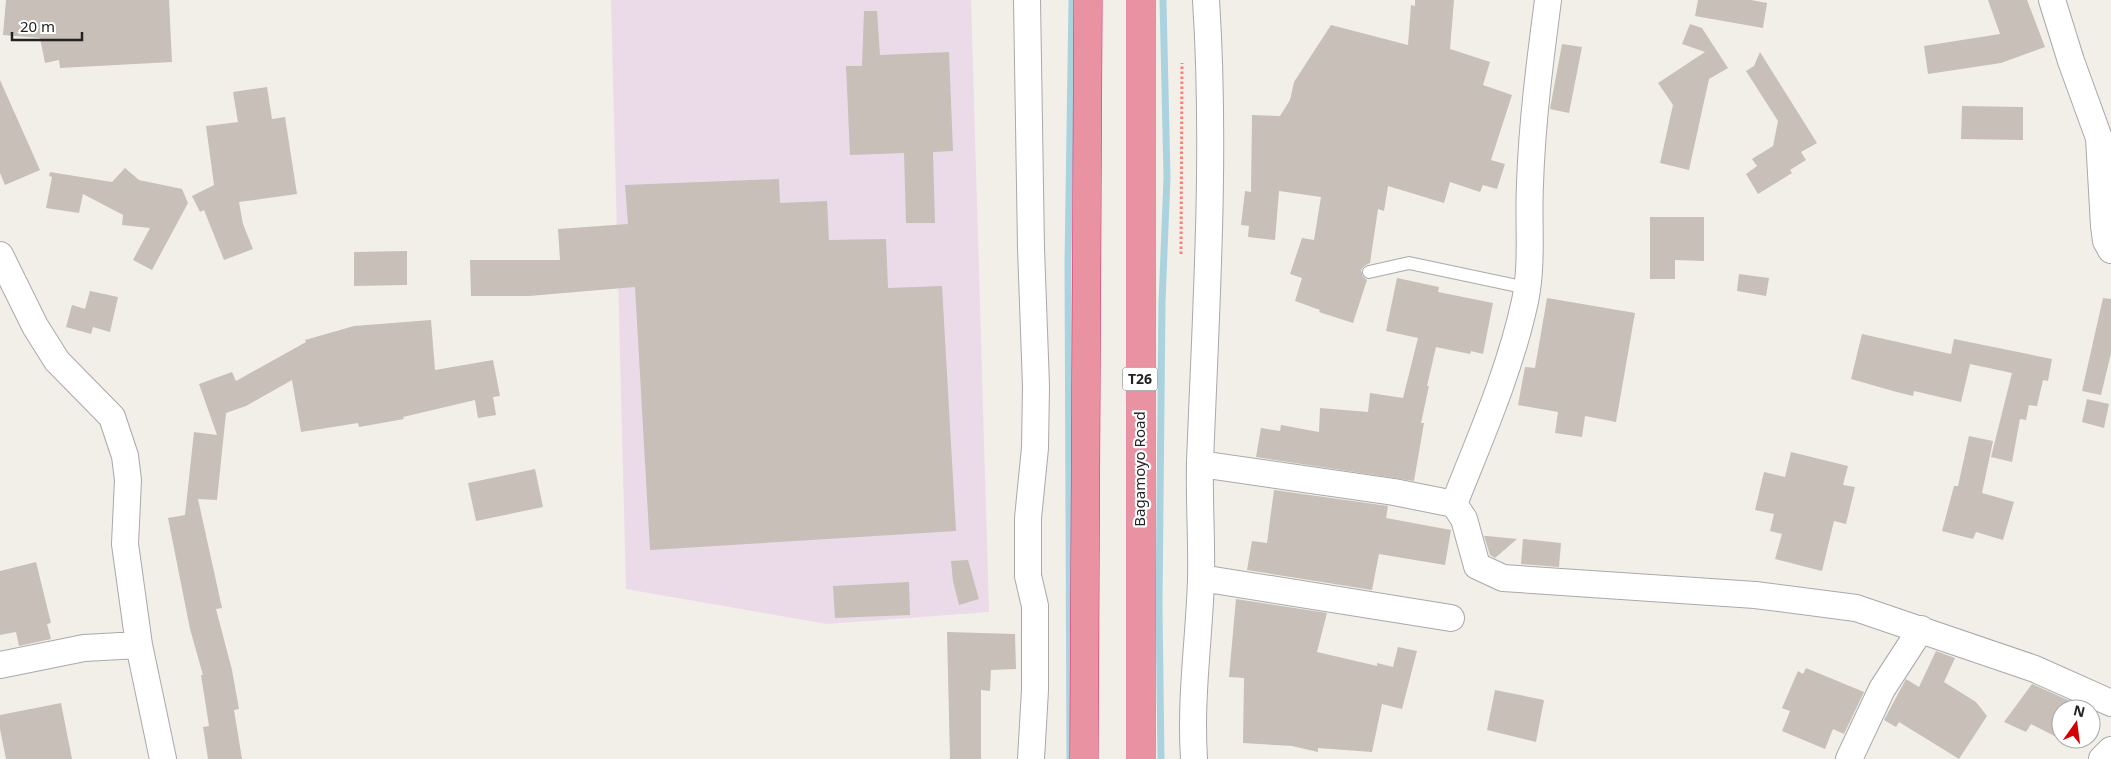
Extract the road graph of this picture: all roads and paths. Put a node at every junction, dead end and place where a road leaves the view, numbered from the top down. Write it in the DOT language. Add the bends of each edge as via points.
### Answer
graph roads {
  1 [pos="1027,0"];
  2 [pos="1088,0"];
  3 [pos="1141,0"];
  4 [pos="1206,0"];
  5 [pos="1548,0"];
  6 [pos="2052,0"];
  7 [pos="2111,250"];
  8 [pos="0,255"];
  9 [pos="1369,272"];
  10 [pos="1527,288"];
  11 [pos="1200,464"];
  12 [pos="1454,504"];
  13 [pos="1201,578"];
  14 [pos="1451,618"];
  15 [pos="1921,630"];
  16 [pos="140,645"];
  17 [pos="0,665"];
  18 [pos="2111,703"];
  19 [pos="2111,750"];
  20 [pos="163,759"];
  21 [pos="1031,759"];
  22 [pos="1084,759"];
  23 [pos="1141,759"];
  24 [pos="1194,759"];
  25 [pos="1849,759"];
  26 [pos="2102,759"];
  1 -- 21 [label="street" via="1036,386 1035,448 1028,518 1028,576 1035,606"];
  2 -- 22 [label="highway"];
  3 -- 23 [label="highway, Bagamoyo Road / T26"];
  4 -- 11 [label="street" via="1209,117"];
  5 -- 10 [label="street" via="1536,95"];
  6 -- 7 [label="street" via="2099,138 2104,226"];
  8 -- 16 [label="street" via="35,326 57,361 112,417 126,456 125,544"];
  9 -- 10 [label="lane" via="1409,264"];
  10 -- 12 [label="street" via="1508,362"];
  11 -- 12 [label="street" via="1394,492"];
  11 -- 13 [label="street"];
  12 -- 15 [label="street" via="1464,519 1477,566 1503,578 1764,596 1856,608"];
  13 -- 14 [label="street"];
  13 -- 24 [label="street" via="1192,730"];
  15 -- 18 [label="street" via="2035,669"];
  15 -- 25 [label="street" via="1882,689"];
  16 -- 17 [label="street" via="84,648"];
  16 -- 20 [label="street"];
  19 -- 26 [label="street"];
}
